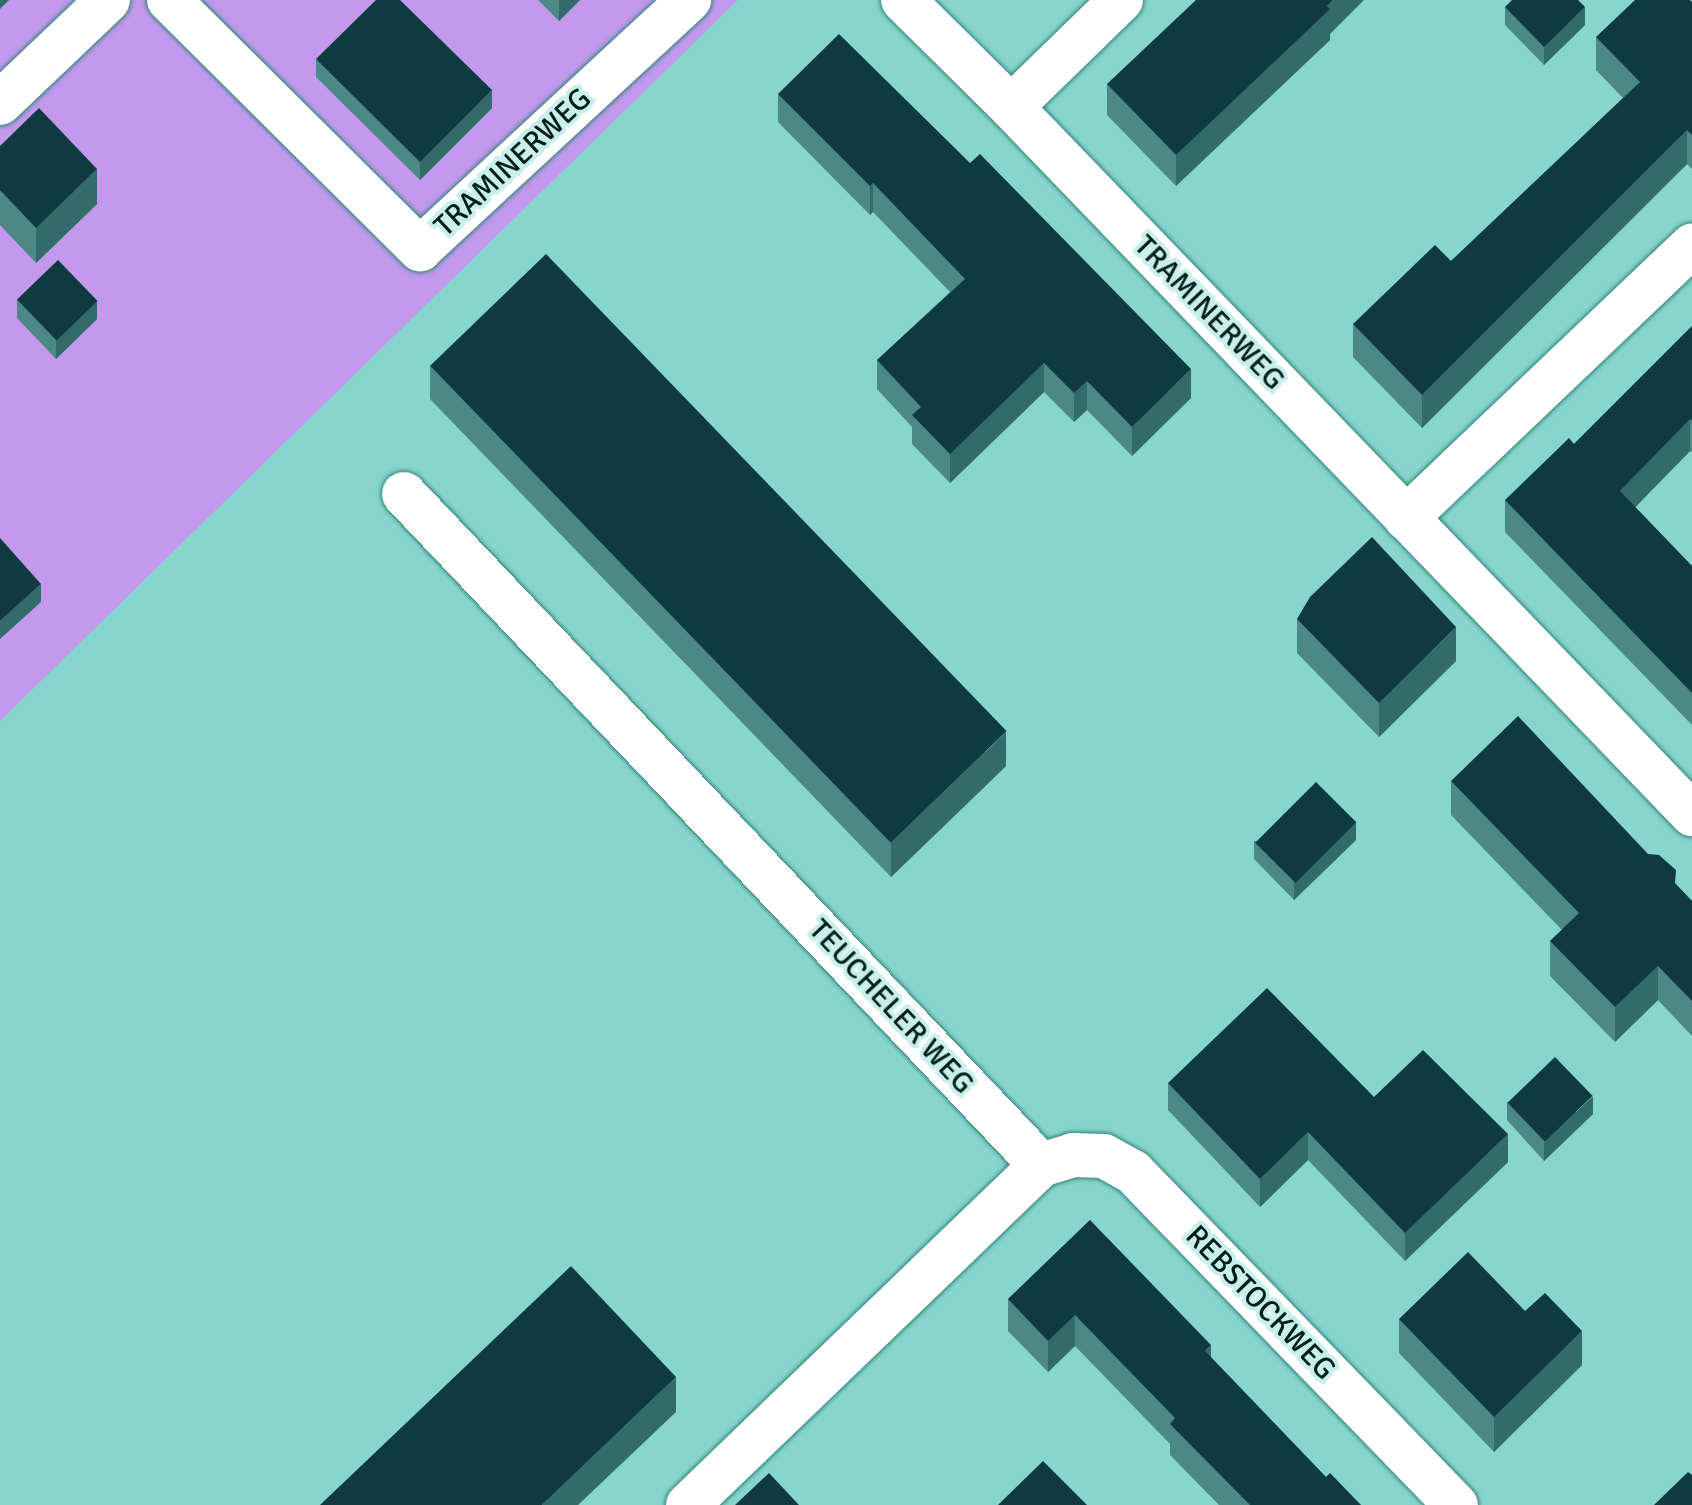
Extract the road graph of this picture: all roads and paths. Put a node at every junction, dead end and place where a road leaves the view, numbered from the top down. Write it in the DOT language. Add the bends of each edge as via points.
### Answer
graph roads {
  1 [pos="108,0"];
  2 [pos="169,0"];
  3 [pos="689,0"];
  4 [pos="903,0"];
  5 [pos="1121,0"];
  6 [pos="0,103"];
  7 [pos="1011,107"];
  8 [pos="1692,246"];
  9 [pos="404,494"];
  10 [pos="1406,518"];
  11 [pos="1692,814"];
  12 [pos="1041,1165"];
  13 [pos="688,1505"];
  14 [pos="1456,1505"];
  1 -- 6 [label="street"];
  2 -- 3 [label="street, TRAMINERWEG" via="420,249"];
  4 -- 7 [label="street, TRAMINERWEG"];
  5 -- 7 [label="street"];
  7 -- 10 [label="street, TRAMINERWEG"];
  8 -- 10 [label="street"];
  9 -- 12 [label="street, TEUCHELER WEG"];
  10 -- 11 [label="street, TRAMINERWEG"];
  12 -- 13 [label="street"];
  12 -- 14 [label="street, REBSTOCKWEG" via="1073,1155 1104,1156 1133,1172"];
}
